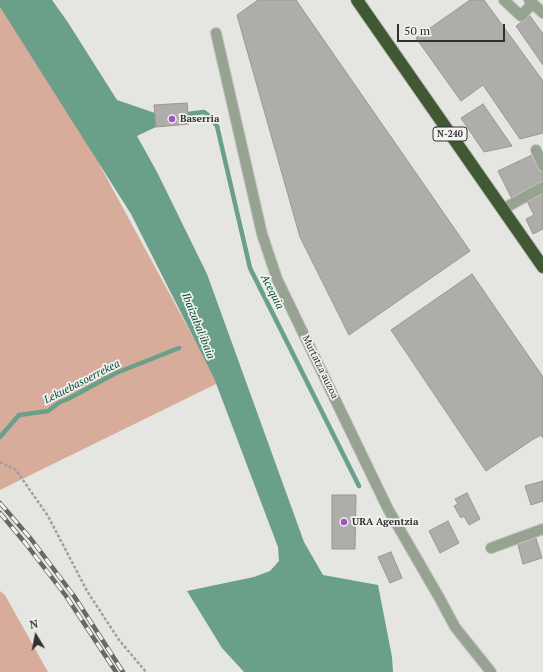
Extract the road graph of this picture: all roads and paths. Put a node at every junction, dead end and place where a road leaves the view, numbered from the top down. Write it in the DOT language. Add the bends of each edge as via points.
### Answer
graph roads {
  1 [pos="357,0"];
  2 [pos="504,0"];
  3 [pos="530,2"];
  4 [pos="543,13"];
  5 [pos="216,33"];
  6 [pos="536,150"];
  7 [pos="543,166"];
  8 [pos="543,187"];
  9 [pos="503,209"];
  10 [pos="543,267"];
  11 [pos="0,462"];
  12 [pos="543,529"];
  13 [pos="492,548"];
  14 [pos="146,672"];
  15 [pos="491,672"];
  1 -- 9 [label="highway, N-240"];
  2 -- 3 [label="street" via="522,16"];
  3 -- 4 [label="street"];
  5 -- 15 [label="street, Murtatza auzoa" via="262,234 277,279 388,508 454,627"];
  6 -- 7 [label="street"];
  8 -- 9 [label="street"];
  9 -- 10 [label="highway, N-240"];
  11 -- 14 [label="path" via="16,470 48,516 87,591 119,640"];
  12 -- 13 [label="street"];
}
